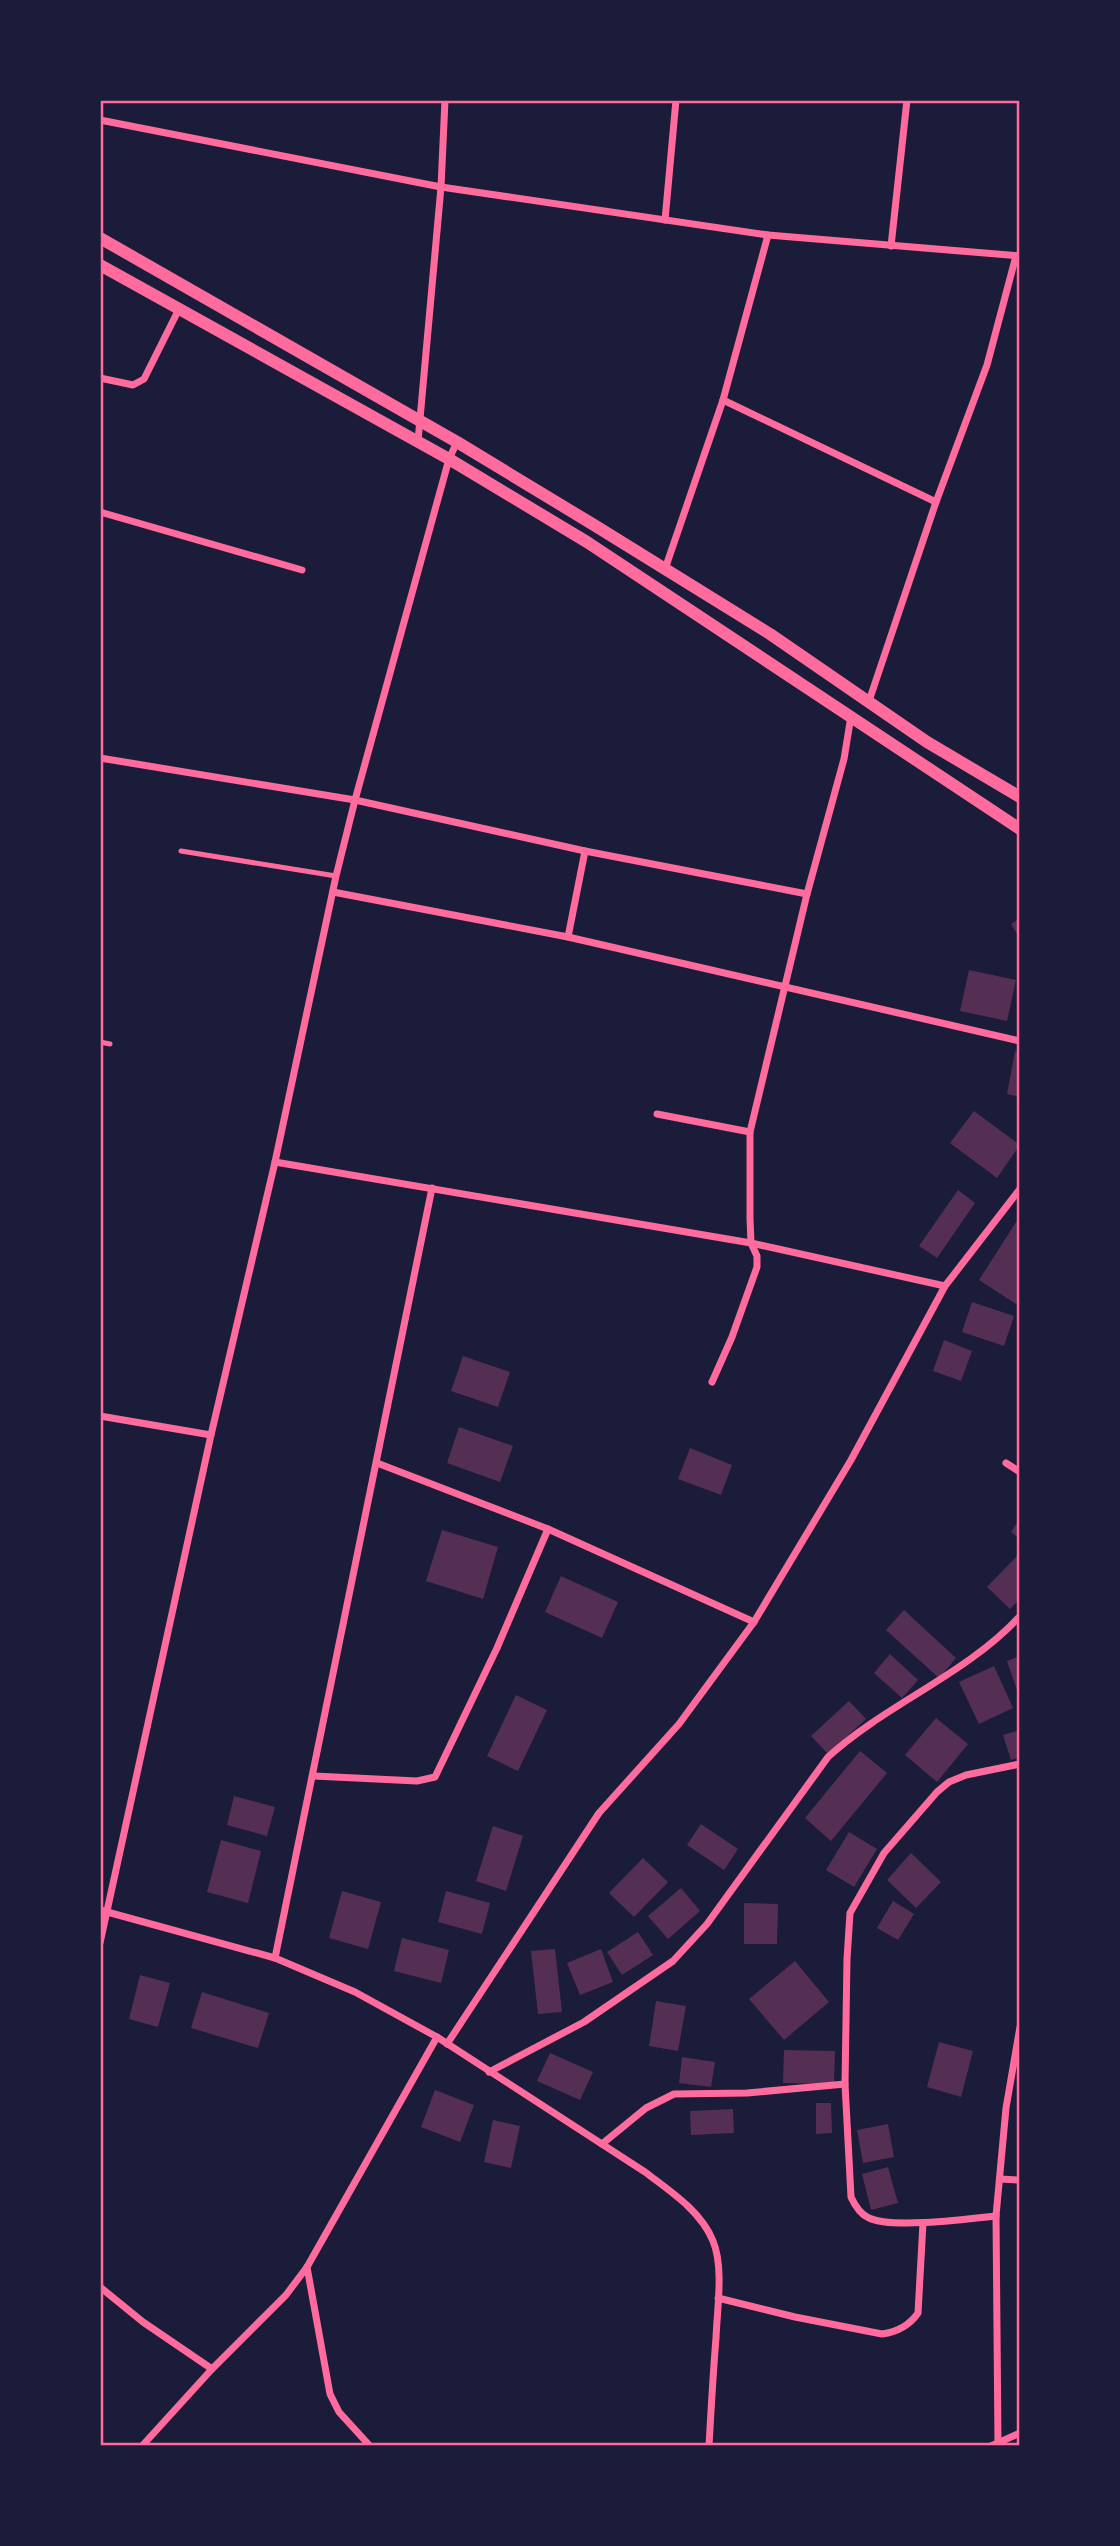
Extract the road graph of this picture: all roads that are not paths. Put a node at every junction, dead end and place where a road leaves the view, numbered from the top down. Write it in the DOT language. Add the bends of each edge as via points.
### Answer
graph roads {
  1 [pos="444,100"];
  2 [pos="676,100"];
  3 [pos="907,100"];
  4 [pos="100,120"];
  5 [pos="441,187"];
  6 [pos="665,220"];
  7 [pos="768,234"];
  8 [pos="100,237"];
  9 [pos="891,246"];
  10 [pos="1018,256"];
  11 [pos="100,265"];
  12 [pos="179,309"];
  13 [pos="100,378"];
  14 [pos="723,400"];
  15 [pos="420,422"];
  16 [pos="418,442"];
  17 [pos="457,442"];
  18 [pos="449,459"];
  19 [pos="936,502"];
  20 [pos="100,512"];
  21 [pos="594,525"];
  22 [pos="587,542"];
  23 [pos="665,569"];
  24 [pos="302,570"];
  25 [pos="869,701"];
  26 [pos="851,715"];
  27 [pos="927,741"];
  28 [pos="100,758"];
  29 [pos="916,761"];
  30 [pos="1020,797"];
  31 [pos="355,800"];
  32 [pos="1020,829"];
  33 [pos="585,850"];
  34 [pos="181,851"];
  35 [pos="336,876"];
  36 [pos="333,892"];
  37 [pos="807,894"];
  38 [pos="568,937"];
  39 [pos="786,986"];
  40 [pos="1020,1041"];
  41 [pos="100,1042"];
  42 [pos="110,1044"];
  43 [pos="657,1114"];
  44 [pos="750,1132"];
  45 [pos="275,1162"];
  46 [pos="432,1188"];
  47 [pos="1020,1189"];
  48 [pos="751,1243"];
  49 [pos="945,1286"];
  50 [pos="712,1381"];
  51 [pos="100,1416"];
  52 [pos="211,1435"];
  53 [pos="377,1463"];
  54 [pos="1006,1463"];
  55 [pos="1020,1472"];
  56 [pos="548,1529"];
  57 [pos="1020,1616"];
  58 [pos="754,1622"];
  59 [pos="1020,1764"];
  60 [pos="314,1776"];
  61 [pos="103,1911"];
  62 [pos="101,1930"];
  63 [pos="100,1943"];
  64 [pos="275,1958"];
  65 [pos="1020,2027"];
  66 [pos="436,2037"];
  67 [pos="447,2044"];
  68 [pos="489,2072"];
  69 [pos="845,2084"];
  70 [pos="602,2144"];
  71 [pos="1000,2179"];
  72 [pos="1020,2179"];
  73 [pos="996,2216"];
  74 [pos="923,2223"];
  75 [pos="307,2267"];
  76 [pos="100,2287"];
  77 [pos="718,2298"];
  78 [pos="212,2369"];
  79 [pos="1020,2432"];
  80 [pos="994,2445"];
  81 [pos="142,2446"];
  82 [pos="370,2446"];
  83 [pos="709,2446"];
  1 -- 5 [label="street"];
  2 -- 6 [label="street"];
  3 -- 9 [label="street"];
  4 -- 5 [label="street"];
  5 -- 6 [label="street"];
  5 -- 15 [label="street"];
  6 -- 7 [label="street"];
  7 -- 9 [label="street"];
  7 -- 14 [label="street"];
  8 -- 15 [label="street"];
  9 -- 10 [label="street"];
  10 -- 19 [label="street" via="987,365"];
  11 -- 12 [label="street"];
  12 -- 13 [label="street" via="144,379 133,385"];
  12 -- 16 [label="street"];
  14 -- 19 [label="street"];
  14 -- 23 [label="street"];
  15 -- 16 [label="street"];
  15 -- 17 [label="street"];
  16 -- 18 [label="street"];
  17 -- 18 [label="street"];
  17 -- 21 [label="street"];
  18 -- 22 [label="street"];
  18 -- 31 [label="street"];
  19 -- 25 [label="street"];
  20 -- 24 [label="street"];
  21 -- 22 [label="street"];
  21 -- 23 [label="street"];
  22 -- 26 [label="street"];
  23 -- 25 [label="street"];
  25 -- 27 [label="street"];
  26 -- 29 [label="street"];
  26 -- 37 [label="street" via="844,759"];
  27 -- 29 [label="street"];
  27 -- 30 [label="street"];
  28 -- 31 [label="street"];
  29 -- 32 [label="street"];
  31 -- 33 [label="street"];
  31 -- 35 [label="street"];
  33 -- 37 [label="street"];
  33 -- 38 [label="street"];
  34 -- 35 [label="lane"];
  35 -- 36 [label="street"];
  36 -- 38 [label="street"];
  36 -- 45 [label="street"];
  37 -- 39 [label="street"];
  38 -- 39 [label="street"];
  39 -- 40 [label="street"];
  39 -- 44 [label="street"];
  41 -- 42 [label="lane"];
  43 -- 44 [label="street"];
  44 -- 48 [label="street"];
  45 -- 46 [label="street"];
  45 -- 52 [label="street"];
  46 -- 48 [label="street"];
  46 -- 53 [label="street"];
  47 -- 49 [label="street"];
  48 -- 49 [label="street"];
  48 -- 50 [label="street" via="757,1267"];
  49 -- 58 [label="street" via="851,1460"];
  51 -- 52 [label="street"];
  52 -- 61 [label="street"];
  53 -- 56 [label="street"];
  53 -- 60 [label="street"];
  54 -- 55 [label="street"];
  56 -- 58 [label="street"];
  56 -- 60 [label="street" via="435,1777 417,1781"];
  57 -- 68 [label="street" via="987,1646 851,1736 828,1757 707,1924 673,1961 584,2022"];
  58 -- 67 [label="street" via="679,1724 599,1813"];
  59 -- 69 [label="street" via="949,1782 884,1853 861,1891 850,1913"];
  60 -- 64 [label="street"];
  61 -- 62 [label="street"];
  61 -- 64 [label="street"];
  62 -- 63 [label="street"];
  64 -- 66 [label="street" via="355,1992"];
  65 -- 71 [label="street"];
  66 -- 67 [label="street"];
  66 -- 75 [label="street"];
  67 -- 68 [label="street"];
  68 -- 70 [label="street"];
  69 -- 70 [label="street" via="674,2094 646,2108"];
  69 -- 74 [label="street" via="854,2205 874,2220"];
  70 -- 77 [label="street" via="676,2196 704,2226 717,2256"];
  71 -- 72 [label="street"];
  71 -- 73 [label="street"];
  73 -- 74 [label="street"];
  73 -- 80 [label="street"];
  74 -- 77 [label="street" via="918,2314 894,2332 820,2322"];
  75 -- 78 [label="street" via="286,2295"];
  75 -- 82 [label="street" via="330,2395"];
  76 -- 78 [label="street"];
  77 -- 83 [label="street"];
  78 -- 81 [label="street"];
  79 -- 80 [label="street"];
}
